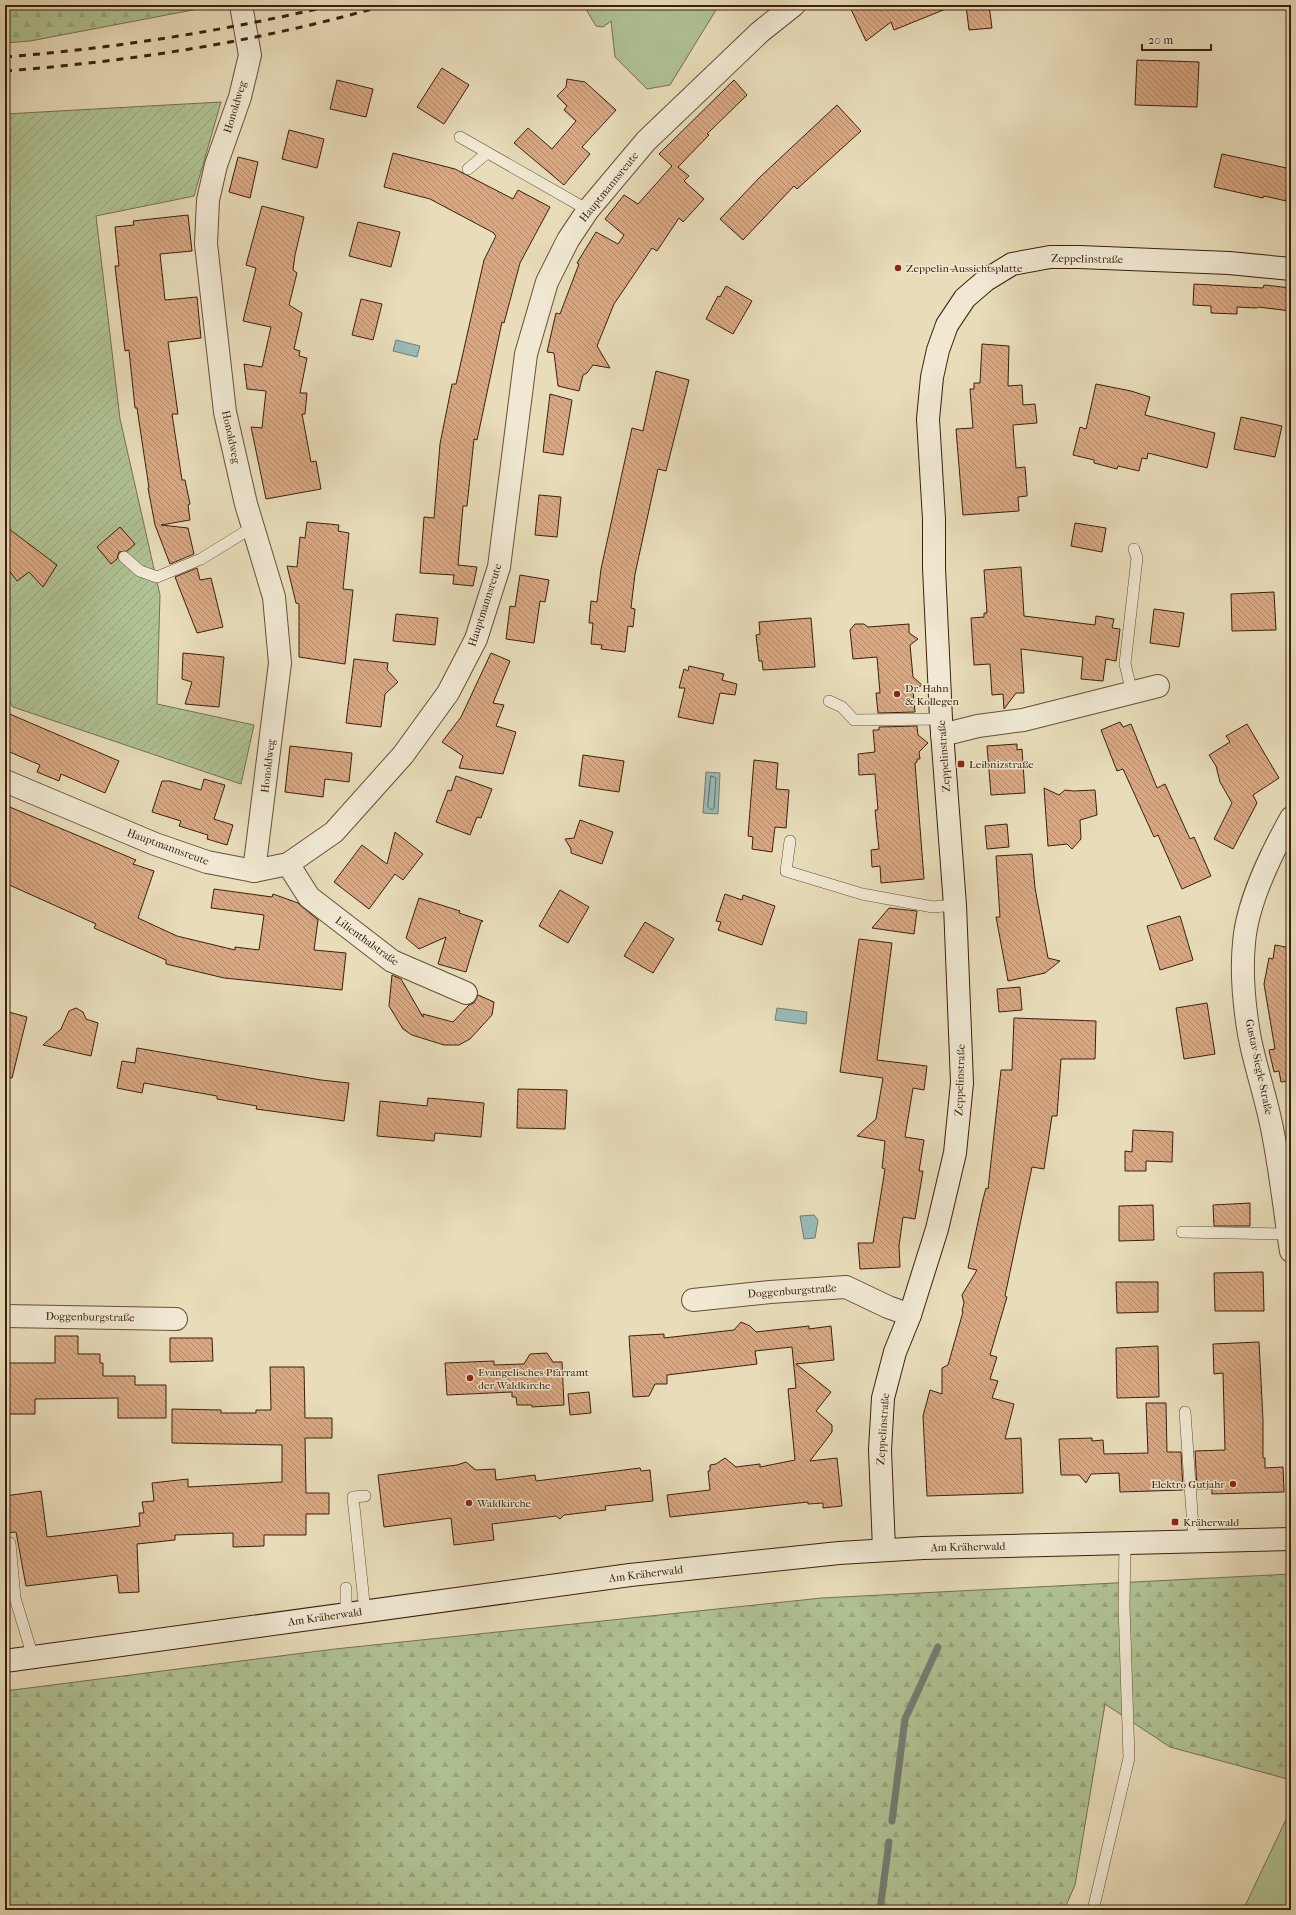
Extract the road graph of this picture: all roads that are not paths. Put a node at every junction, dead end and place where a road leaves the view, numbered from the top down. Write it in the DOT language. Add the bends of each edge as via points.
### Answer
graph roads {
  1 [pos="241,5"];
  2 [pos="794,5"];
  3 [pos="460,137"];
  4 [pos="487,153"];
  5 [pos="468,169"];
  6 [pos="588,210"];
  7 [pos="1291,269"];
  8 [pos="253,526"];
  9 [pos="1134,549"];
  10 [pos="124,557"];
  11 [pos="1158,686"];
  12 [pos="1132,693"];
  13 [pos="829,701"];
  14 [pos="941,727"];
  15 [pos="5,781"];
  16 [pos="1291,818"];
  17 [pos="790,841"];
  18 [pos="1285,845"];
  19 [pos="288,864"];
  20 [pos="254,871"];
  21 [pos="955,905"];
  22 [pos="466,993"];
  23 [pos="1182,1232"];
  24 [pos="1290,1243"];
  25 [pos="693,1300"];
  26 [pos="910,1315"];
  27 [pos="5,1316"];
  28 [pos="176,1319"];
  29 [pos="1185,1412"];
  30 [pos="365,1496"];
  31 [pos="1291,1540"];
  32 [pos="1194,1542"];
  33 [pos="10,1543"];
  34 [pos="1125,1544"];
  35 [pos="884,1549"];
  36 [pos="346,1588"];
  37 [pos="356,1613"];
  38 [pos="34,1657"];
  39 [pos="5,1661"];
  40 [pos="1094,1910"];
  1 -- 8 [label="street, Honoldweg" via="250,55 240,98 216,165 208,200 206,244 225,412"];
  2 -- 6 [label="street, Hauptmannsreute" via="760,32 674,113 616,174"];
  3 -- 4 [label="lane"];
  4 -- 5 [label="lane"];
  4 -- 6 [label="lane"];
  6 -- 19 [label="street, Hauptmannsreute" via="568,240 547,282 526,354 499,567 476,639 448,693 403,755 334,832"];
  7 -- 14 [label="street, Zeppelinstraße" via="1229,263 1050,257 1012,264 986,280 965,298 947,325 938,350 932,377 928,419"];
  8 -- 10 [label="lane" via="201,559 157,578 140,572"];
  8 -- 20 [label="street, Honoldweg" via="274,597 280,663"];
  9 -- 12 [label="lane" via="1137,558 1125,664"];
  11 -- 12 [label="street"];
  12 -- 14 [label="street" via="1023,720 978,726"];
  13 -- 14 [label="lane" via="842,707 854,720"];
  14 -- 21 [label="street, Zeppelinstraße"];
  15 -- 20 [label="street, Hauptmannsreute" via="155,844 206,862"];
  16 -- 18 [label="street, Gustav-Siegle-Straße"];
  17 -- 21 [label="lane" via="786,871 862,894 933,907"];
  18 -- 24 [label="street, Gustav-Siegle-Straße" via="1258,890 1250,914 1244,942 1243,979 1250,1034 1270,1120"];
  19 -- 20 [label="street, Hauptmannsreute"];
  19 -- 22 [label="street, Lilienthalstraße" via="309,897 392,961"];
  21 -- 26 [label="street, Zeppelinstraße" via="962,1083 955,1154"];
  23 -- 24 [label="lane"];
  25 -- 26 [label="street, Doggenburgstraße" via="846,1287"];
  26 -- 35 [label="street, Zeppelinstraße" via="895,1352 883,1398 880,1450"];
  27 -- 28 [label="street, Doggenburgstraße"];
  29 -- 32 [label="lane"];
  30 -- 37 [label="lane" via="353,1497"];
  31 -- 32 [label="street, Am Kräherwald"];
  32 -- 34 [label="street, Am Kräherwald"];
  33 -- 38 [label="lane" via="15,1598"];
  34 -- 35 [label="street, Am Kräherwald"];
  34 -- 40 [label="lane" via="1124,1605 1129,1758"];
  35 -- 37 [label="street, Am Kräherwald" via="630,1575"];
  36 -- 37 [label="lane"];
  37 -- 38 [label="street, Am Kräherwald"];
  38 -- 39 [label="street, Am Kräherwald"];
}
